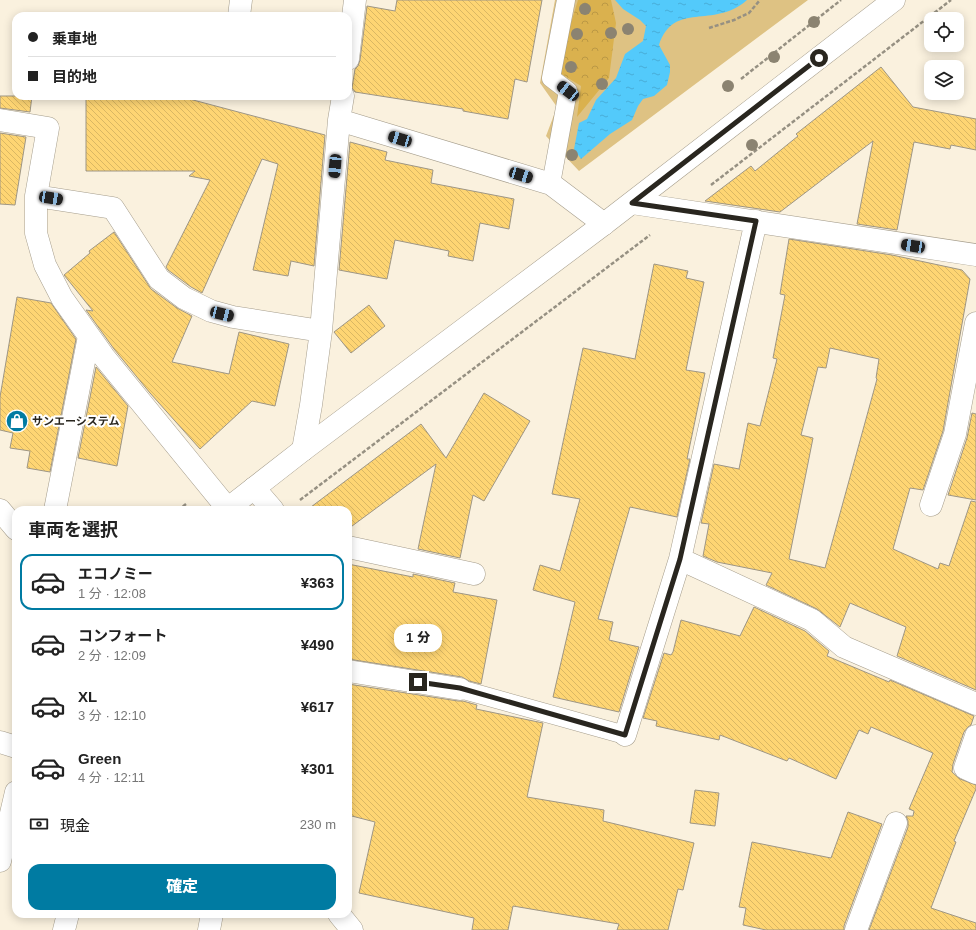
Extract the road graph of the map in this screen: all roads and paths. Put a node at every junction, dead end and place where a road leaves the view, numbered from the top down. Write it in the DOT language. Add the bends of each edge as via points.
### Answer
graph roads {
  1 [pos="241,0"];
  2 [pos="355,0"];
  3 [pos="566,0"];
  4 [pos="760,0"];
  5 [pos="894,0"];
  6 [pos="951,0"];
  7 [pos="240,12"];
  8 [pos="352,25"];
  9 [pos="709,28"];
  10 [pos="342,100"];
  11 [pos="0,120"];
  12 [pos="339,120"];
  13 [pos="551,184"];
  14 [pos="36,196"];
  15 [pos="632,203"];
  16 [pos="683,210"];
  17 [pos="756,221"];
  18 [pos="604,224"];
  19 [pos="976,255"];
  20 [pos="976,323"];
  21 [pos="321,331"];
  22 [pos="89,336"];
  23 [pos="302,450"];
  24 [pos="254,488"];
  25 [pos="299,500"];
  26 [pos="931,505"];
  27 [pos="56,506"];
  28 [pos="225,506"];
  29 [pos="231,506"];
  30 [pos="270,506"];
  31 [pos="0,510"];
  32 [pos="12,524"];
  33 [pos="352,548"];
  34 [pos="680,559"];
  35 [pos="474,574"];
  36 [pos="352,671"];
  37 [pos="460,688"];
  38 [pos="976,704"];
  39 [pos="625,735"];
  40 [pos="976,736"];
  41 [pos="0,742"];
  42 [pos="12,746"];
  43 [pos="976,773"];
  44 [pos="12,809"];
  45 [pos="896,823"];
  46 [pos="0,861"];
  47 [pos="67,918"];
  48 [pos="211,918"];
  49 [pos="342,918"];
  50 [pos="64,930"];
  51 [pos="209,930"];
  52 [pos="352,930"];
  53 [pos="856,930"];
  1 -- 7 [label="street"];
  2 -- 8 [label="street"];
  3 -- 13 [label="lane" via="551,78 568,91"];
  4 -- 9 [label="path" via="749,13"];
  5 -- 15 [label="street"];
  6 -- 16 [label="path" via="708,187"];
  10 -- 12 [label="street"];
  11 -- 14 [label="street" via="48,128"];
  12 -- 13 [label="street"];
  12 -- 21 [label="street"];
  13 -- 18 [label="street"];
  14 -- 21 [label="street" via="113,208 159,279 184,298 211,311"];
  14 -- 22 [label="street" via="36,233 45,265 62,298"];
  15 -- 16 [label="street"];
  15 -- 18 [label="street"];
  16 -- 17 [label="street"];
  16 -- 25 [label="path"];
  17 -- 19 [label="street"];
  17 -- 34 [label="street"];
  18 -- 23 [label="street"];
  20 -- 26 [label="street" via="955,434"];
  21 -- 23 [label="street"];
  22 -- 27 [label="street"];
  22 -- 28 [label="street"];
  23 -- 24 [label="street"];
  24 -- 29 [label="street"];
  24 -- 30 [label="street"];
  31 -- 32 [label="street"];
  33 -- 35 [label="street"];
  34 -- 38 [label="street" via="812,620 844,647"];
  34 -- 39 [label="street"];
  36 -- 37 [label="street"];
  37 -- 39 [label="lane"];
  40 -- 43 [label="street" via="965,768"];
  41 -- 42 [label="street"];
  44 -- 46 [label="street"];
  45 -- 53 [label="street"];
  47 -- 50 [label="street"];
  48 -- 51 [label="street"];
  49 -- 52 [label="street"];
}
